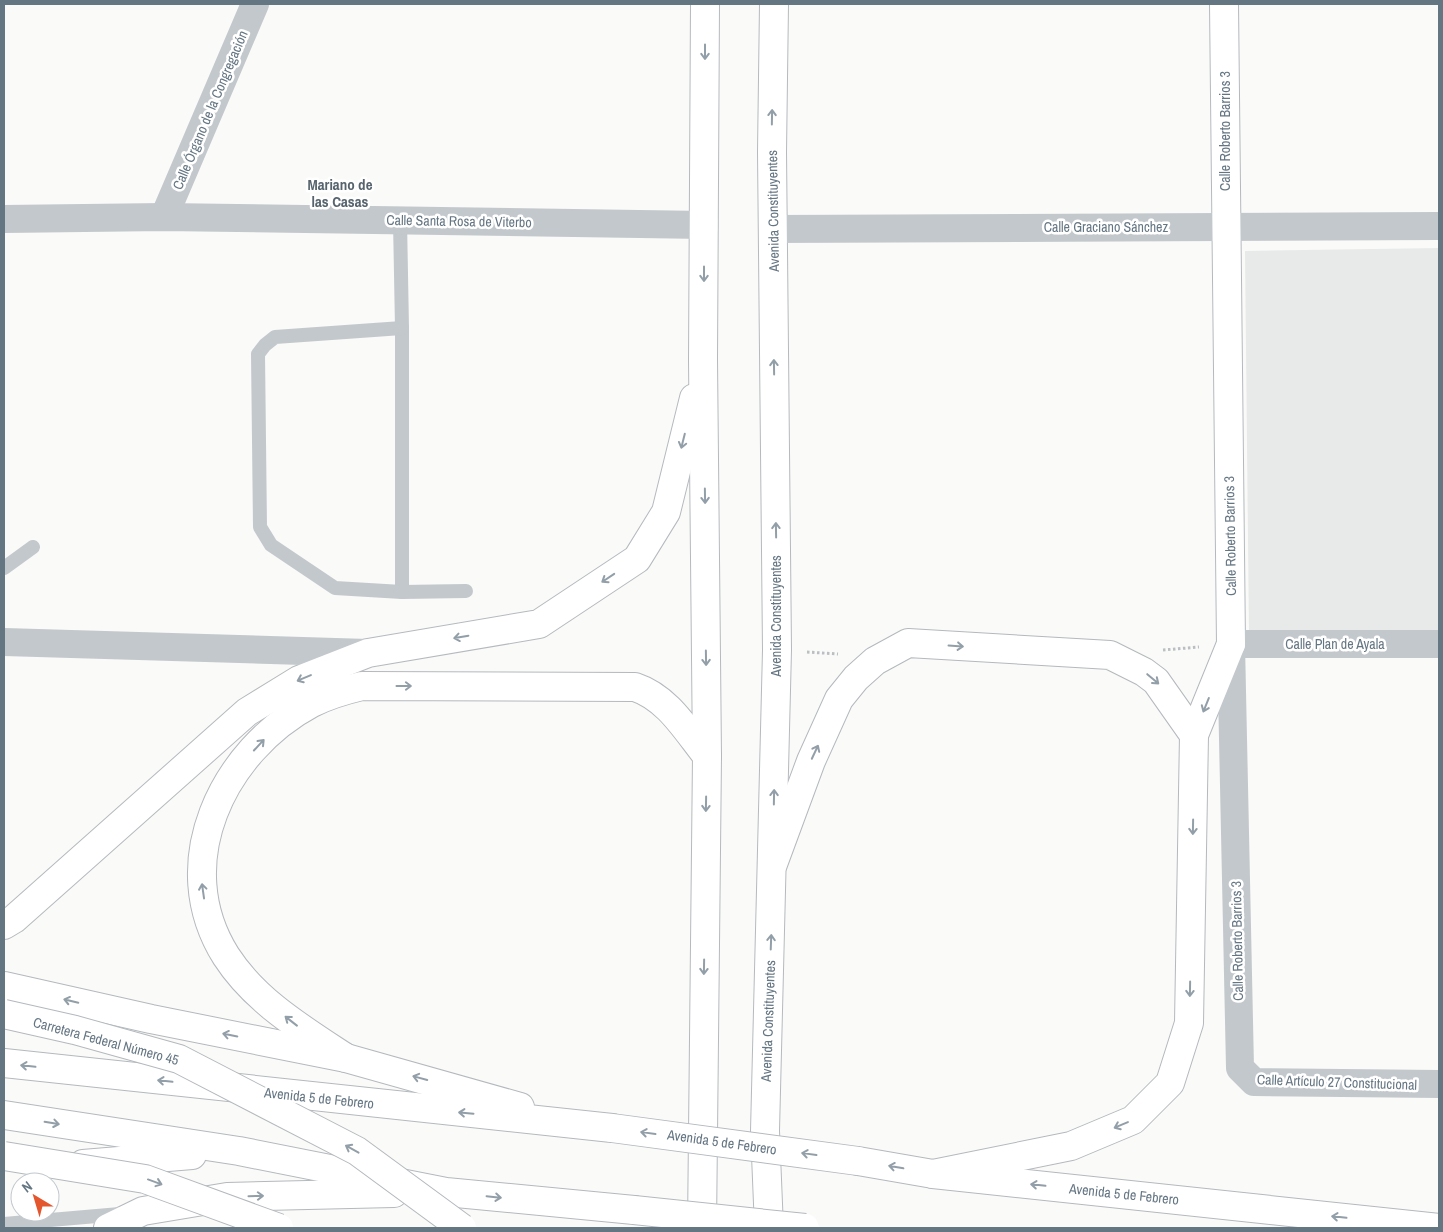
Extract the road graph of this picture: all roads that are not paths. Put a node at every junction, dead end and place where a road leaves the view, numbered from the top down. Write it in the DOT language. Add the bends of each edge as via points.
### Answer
graph roads {
  1 [pos="256,4"];
  2 [pos="705,4"];
  3 [pos="774,4"];
  4 [pos="1224,4"];
  5 [pos="164,217"];
  6 [pos="4,219"];
  7 [pos="400,220"];
  8 [pos="705,225"];
  9 [pos="1439,226"];
  10 [pos="1225,227"];
  11 [pos="773,228"];
  12 [pos="402,328"];
  13 [pos="704,360"];
  14 [pos="33,547"];
  15 [pos="4,568"];
  16 [pos="466,591"];
  17 [pos="402,592"];
  18 [pos="4,642"];
  19 [pos="1231,644"];
  20 [pos="1439,644"];
  21 [pos="368,654"];
  22 [pos="1194,735"];
  23 [pos="707,756"];
  24 [pos="773,864"];
  25 [pos="4,925"];
  26 [pos="4,986"];
  27 [pos="4,1014"];
  28 [pos="346,1058"];
  29 [pos="4,1064"];
  30 [pos="1240,1068"];
  31 [pos="1439,1084"];
  32 [pos="4,1115"];
  33 [pos="567,1122"];
  34 [pos="239,1151"];
  35 [pos="4,1156"];
  36 [pos="4,1170"];
  37 [pos="934,1174"];
  38 [pos="446,1192"];
  39 [pos="701,1201"];
  40 [pos="143,1212"];
  41 [pos="4,1224"];
  42 [pos="108,1228"];
  43 [pos="279,1228"];
  44 [pos="462,1228"];
  45 [pos="690,1228"];
  46 [pos="702,1228"];
  47 [pos="769,1228"];
  48 [pos="805,1228"];
  49 [pos="1439,1228"];
  1 -- 5 [label="street, Calle Órgano de la Congregación"];
  2 -- 8 [label="main road, one-way"];
  11 -- 3 [label="main road, Avenida Constituyentes, one-way"];
  4 -- 10 [label="main road, Calle Roberto Barrios 3"];
  5 -- 6 [label="street, Calle Santa Rosa de Viterbo"];
  5 -- 7 [label="street, Calle Santa Rosa de Viterbo"];
  7 -- 8 [label="street, Calle Santa Rosa de Viterbo"];
  7 -- 12 [label="lane"];
  8 -- 13 [label="main road, one-way"];
  9 -- 10 [label="street, Calle Graciano Sánchez"];
  10 -- 11 [label="street, Calle Graciano Sánchez"];
  10 -- 19 [label="main road, Calle Roberto Barrios 3"];
  24 -- 11 [label="main road, Avenida Constituyentes, one-way" via="777,650"];
  12 -- 17 [label="lane"];
  12 -- 17 [label="lane" via="275,337 258,354 260,527 265,537 335,588"];
  13 -- 21 [label="main road, one-way" via="666,512 637,559 539,624"];
  13 -- 23 [label="main road, one-way"];
  14 -- 15 [label="lane"];
  16 -- 17 [label="lane"];
  18 -- 21 [label="street"];
  19 -- 20 [label="street, Calle Plan de Ayala"];
  19 -- 22 [label="main road, one-way"];
  19 -- 30 [label="street, Calle Roberto Barrios 3"];
  21 -- 25 [label="main road, one-way" via="299,680 247,712 14,920"];
  24 -- 22 [label="main road, one-way" via="811,760 839,699 875,661 908,642 1110,655 1156,681"];
  22 -- 37 [label="main road, one-way" via="1190,1023 1170,1083 1133,1120 1071,1146"];
  28 -- 23 [label="main road, one-way" via="262,998 242,978 213,929 205,902 202,849 209,821 234,775 282,724 312,703 336,692 362,686 635,687 662,700"];
  23 -- 39 [label="main road, one-way"];
  47 -- 24 [label="main road, Avenida Constituyentes, one-way" via="765,1131"];
  28 -- 26 [label="main road, one-way"];
  44 -- 27 [label="main road, Carretera Federal Número 45, one-way, bridge" via="357,1151 179,1059"];
  33 -- 28 [label="main road, one-way" via="484,1095"];
  33 -- 29 [label="main road, Avenida 5 de Febrero, one-way"];
  30 -- 31 [label="street, Calle Artículo 27 Constitucional" via="1254,1082"];
  32 -- 34 [label="main road, one-way"];
  37 -- 33 [label="main road, Avenida 5 de Febrero, one-way, bridge"];
  34 -- 36 [label="main road"];
  34 -- 38 [label="main road"];
  35 -- 43 [label="main road, one-way, bridge" via="145,1179"];
  49 -- 37 [label="main road, Avenida 5 de Febrero, one-way"];
  40 -- 38 [label="main road, one-way" via="227,1197"];
  38 -- 48 [label="main road, one-way, bridge"];
  39 -- 45 [label="main road"];
  39 -- 46 [label="main road"];
  40 -- 41 [label="lane"];
  40 -- 42 [label="main road"];
}
